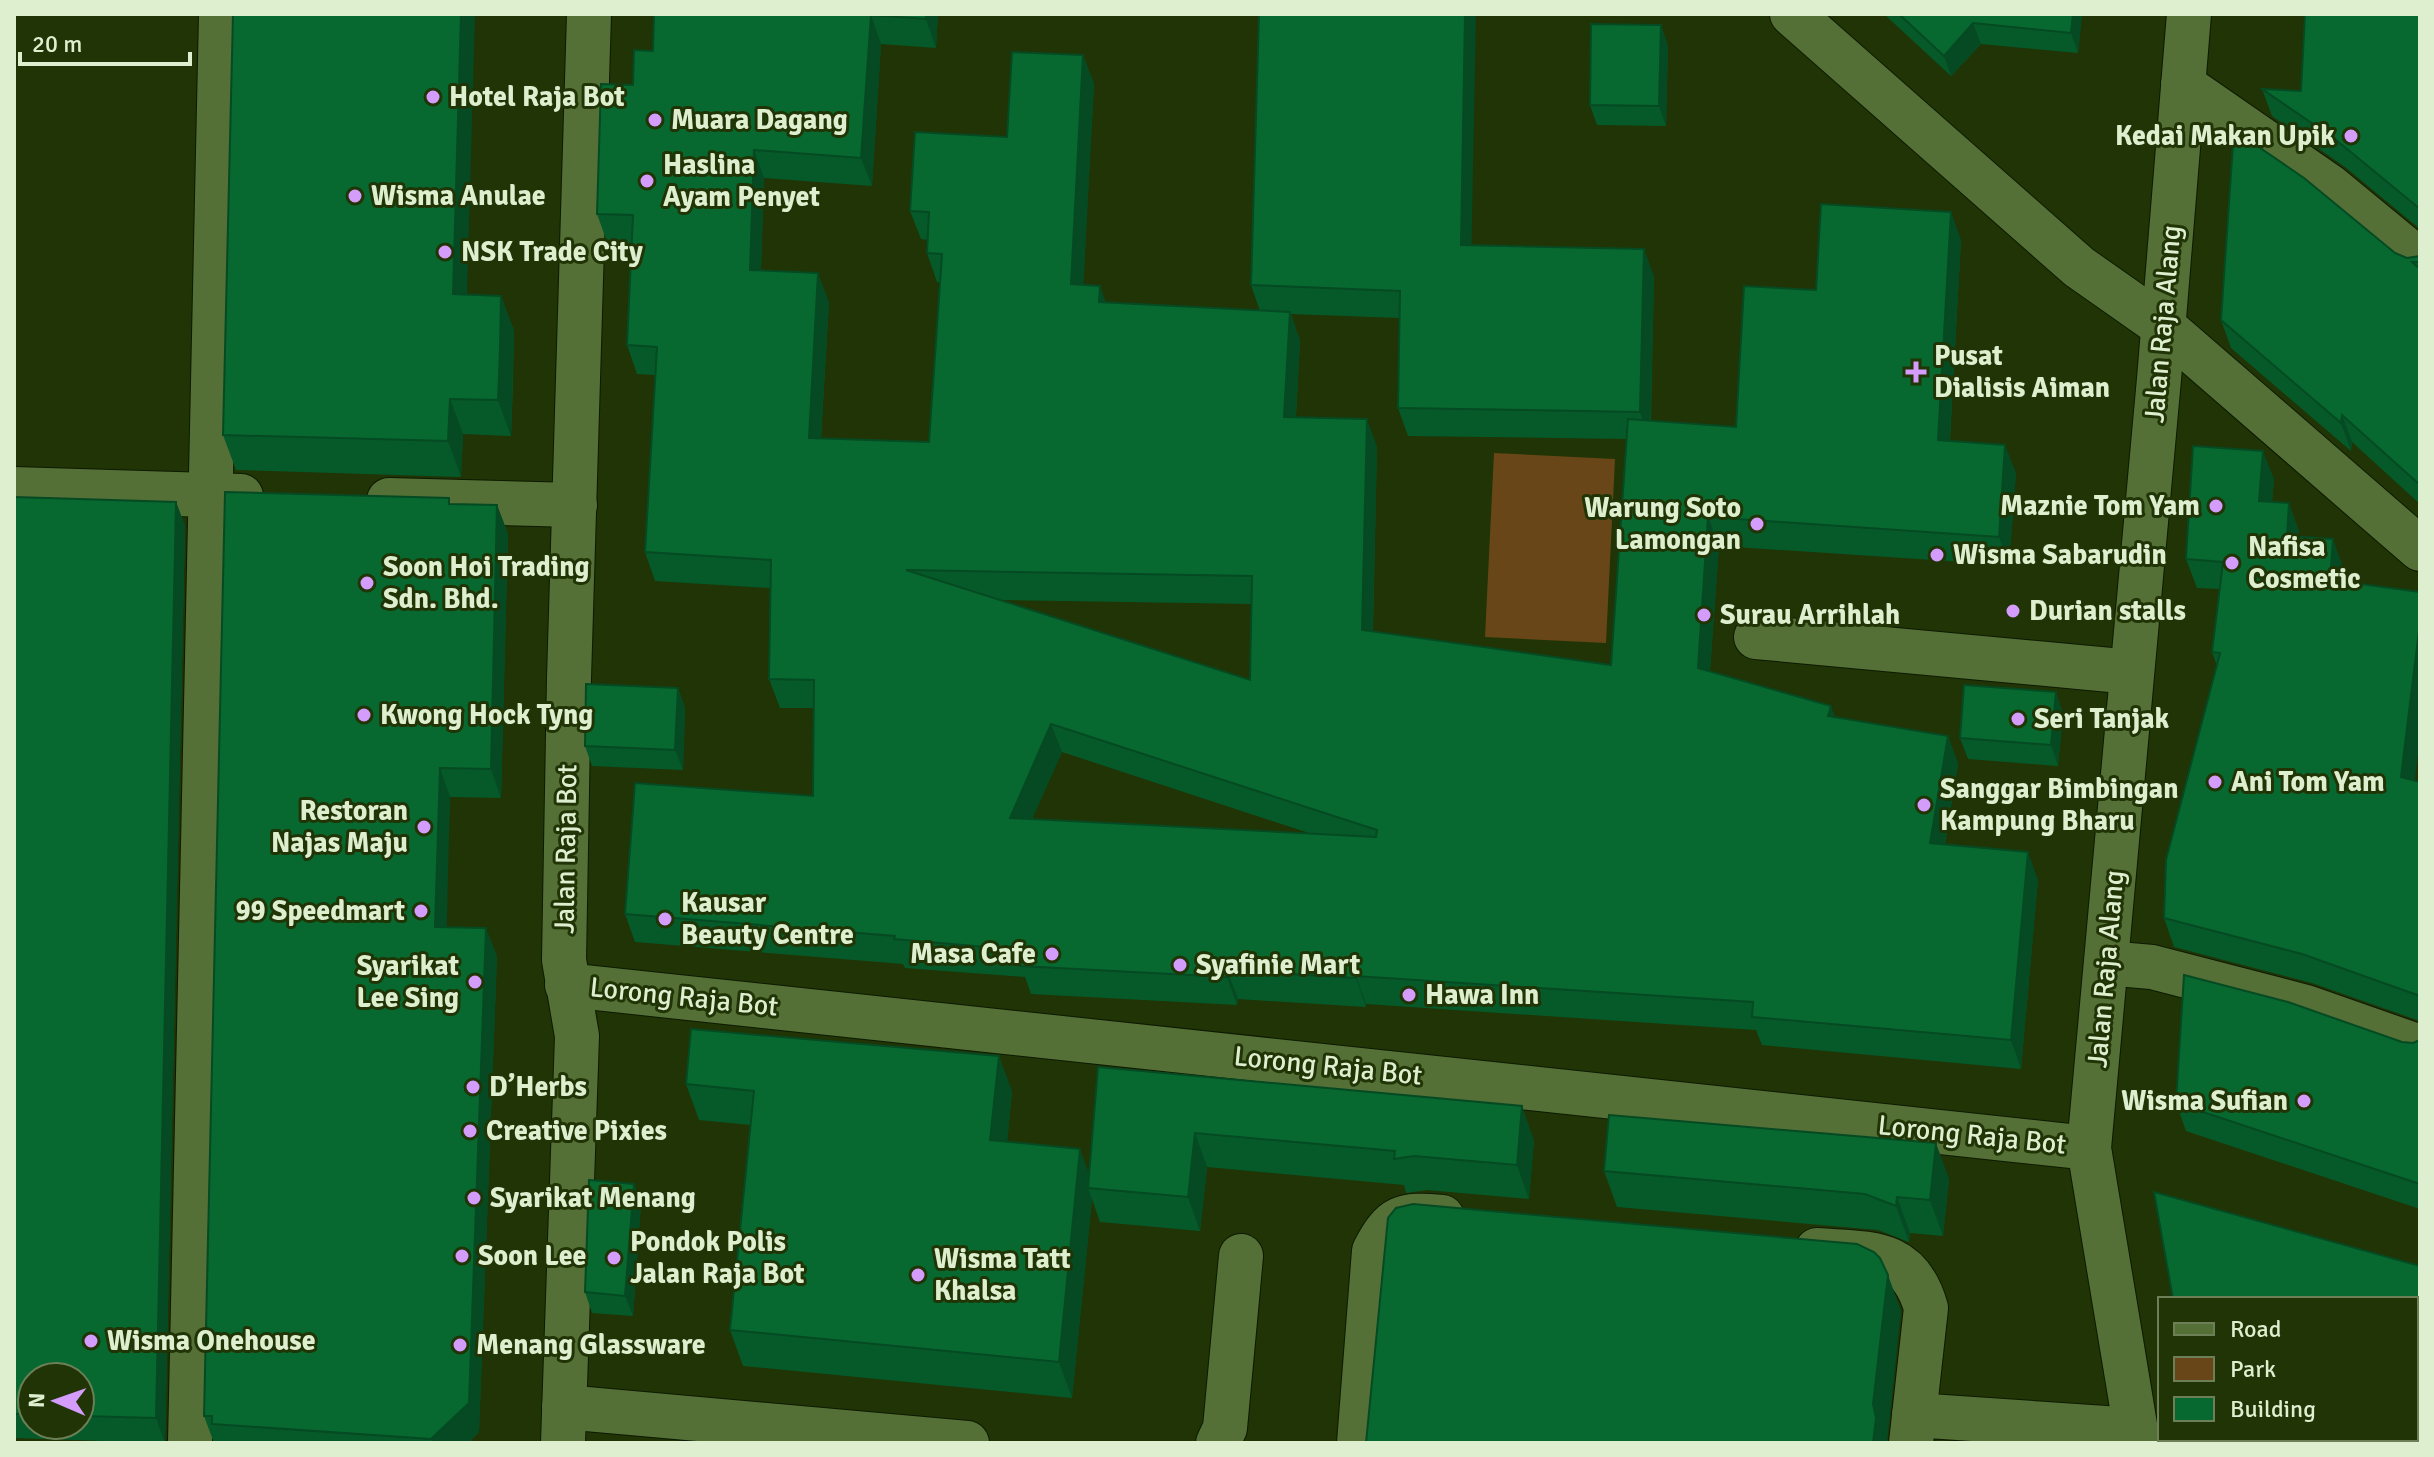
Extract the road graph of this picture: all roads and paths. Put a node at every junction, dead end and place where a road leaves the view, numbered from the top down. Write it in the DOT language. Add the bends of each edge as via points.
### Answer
graph roads {
  1 [pos="221,14"];
  2 [pos="589,14"];
  3 [pos="1792,14"];
  4 [pos="2189,14"];
  5 [pos="2183,85"];
  6 [pos="2420,261"];
  7 [pos="2163,326"];
  8 [pos="14,489"];
  9 [pos="210,495"];
  10 [pos="273,496"];
  11 [pos="353,499"];
  12 [pos="575,505"];
  13 [pos="2420,549"];
  14 [pos="1756,637"];
  15 [pos="2132,672"];
  16 [pos="2106,963"];
  17 [pos="567,985"];
  18 [pos="2420,1047"];
  19 [pos="2089,1148"];
  20 [pos="1487,1221"];
  21 [pos="1782,1246"];
  22 [pos="1241,1256"];
  23 [pos="2145,1387"];
  24 [pos="564,1425"];
  25 [pos="1912,1429"];
  26 [pos="2136,1436"];
  27 [pos="190,1443"];
  28 [pos="967,1443"];
  29 [pos="1218,1443"];
  30 [pos="1359,1443"];
  1 -- 9 [label="street"];
  2 -- 12 [label="street, Jalan Raja Bot"];
  3 -- 7 [label="street" via="2079,267"];
  4 -- 5 [label="street, Jalan Raja Alang"];
  5 -- 6 [label="street" via="2329,186"];
  5 -- 7 [label="street, Jalan Raja Alang"];
  7 -- 13 [label="street"];
  7 -- 15 [label="street, Jalan Raja Alang"];
  8 -- 9 [label="street"];
  9 -- 10 [label="street"];
  9 -- 27 [label="street"];
  11 -- 12 [label="street"];
  12 -- 17 [label="street, Jalan Raja Bot"];
  14 -- 15 [label="street"];
  15 -- 16 [label="street, Jalan Raja Alang"];
  16 -- 18 [label="street" via="2152,967 2306,1007"];
  16 -- 19 [label="street, Jalan Raja Alang"];
  17 -- 19 [label="street, Lorong Raja Bot"];
  17 -- 24 [label="street, Jalan Raja Bot" via="577,1036"];
  19 -- 23 [label="street, Jalan Raja Alang"];
  20 -- 30 [label="street" via="1425,1215 1401,1218 1385,1230 1374,1251"];
  21 -- 25 [label="street" via="1890,1259 1920,1287 1926,1308"];
  22 -- 29 [label="street" via="1225,1428"];
  23 -- 26 [label="street, Jalan Raja Alang"];
  24 -- 28 [label="street"];
  25 -- 26 [label="street"];
}
